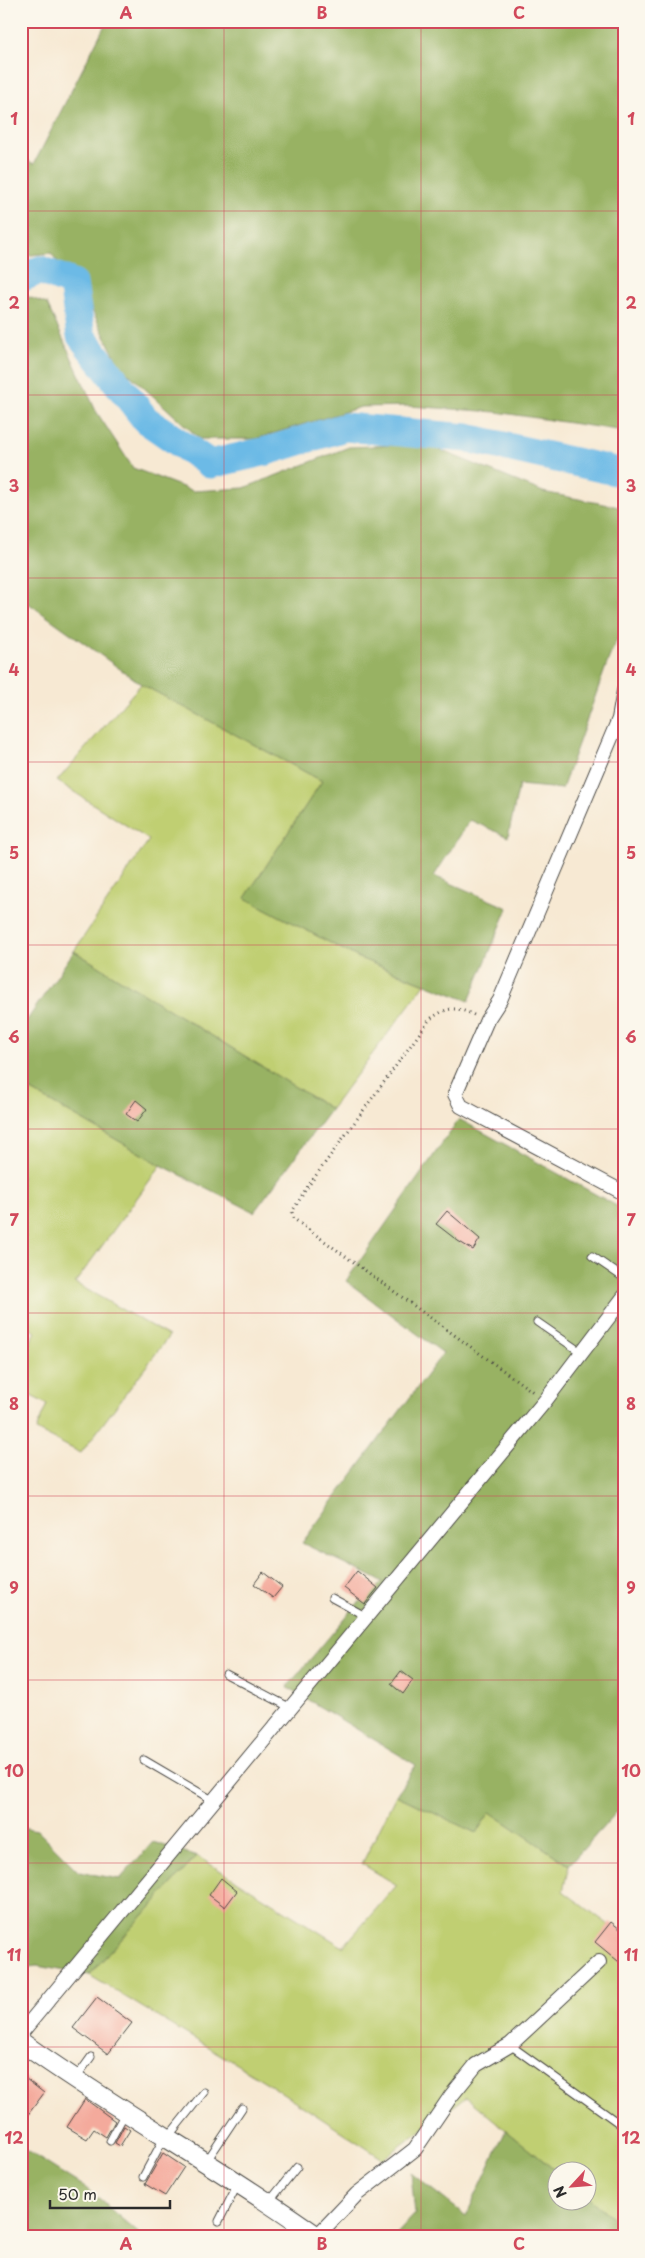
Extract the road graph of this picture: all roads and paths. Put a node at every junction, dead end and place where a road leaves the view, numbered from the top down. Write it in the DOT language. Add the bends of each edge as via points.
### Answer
graph roads {
  1 [pos="624,691"];
  2 [pos="486,1020"];
  3 [pos="624,1193"];
  4 [pos="592,1256"];
  5 [pos="624,1278"];
  6 [pos="624,1297"];
  7 [pos="537,1322"];
  8 [pos="582,1352"];
  9 [pos="545,1401"];
  10 [pos="332,1598"];
  11 [pos="367,1617"];
  12 [pos="226,1674"];
  13 [pos="291,1708"];
  14 [pos="144,1760"];
  15 [pos="214,1801"];
  16 [pos="599,1962"];
  17 [pos="21,2034"];
  18 [pos="21,2042"];
  19 [pos="510,2045"];
  20 [pos="91,2057"];
  21 [pos="74,2080"];
  22 [pos="204,2092"];
  23 [pos="242,2108"];
  24 [pos="125,2112"];
  25 [pos="624,2128"];
  26 [pos="166,2137"];
  27 [pos="110,2141"];
  28 [pos="205,2163"];
  29 [pos="297,2167"];
  30 [pos="143,2177"];
  31 [pos="238,2184"];
  32 [pos="268,2204"];
  33 [pos="219,2221"];
  34 [pos="318,2236"];
  1 -- 2 [label="street" via="619,720 504,992"];
  2 -- 3 [label="street" via="455,1094 461,1106"];
  2 -- 9 [label="path" via="461,1009 446,1009 430,1019 292,1212 294,1219"];
  4 -- 5 [label="lane"];
  6 -- 8 [label="street"];
  7 -- 8 [label="lane"];
  8 -- 9 [label="street"];
  9 -- 11 [label="street"];
  10 -- 11 [label="lane"];
  11 -- 13 [label="street"];
  12 -- 13 [label="lane"];
  13 -- 15 [label="street"];
  14 -- 15 [label="lane"];
  15 -- 17 [label="street"];
  16 -- 19 [label="street"];
  18 -- 21 [label="street"];
  19 -- 25 [label="lane"];
  19 -- 34 [label="street" via="476,2065 415,2149 357,2194"];
  20 -- 21 [label="lane"];
  21 -- 24 [label="street"];
  22 -- 26 [label="lane"];
  23 -- 28 [label="lane"];
  24 -- 26 [label="street"];
  24 -- 27 [label="lane"];
  26 -- 28 [label="street"];
  26 -- 30 [label="lane"];
  28 -- 31 [label="street"];
  29 -- 32 [label="lane"];
  31 -- 32 [label="street"];
  31 -- 33 [label="lane"];
  32 -- 34 [label="street"];
}
